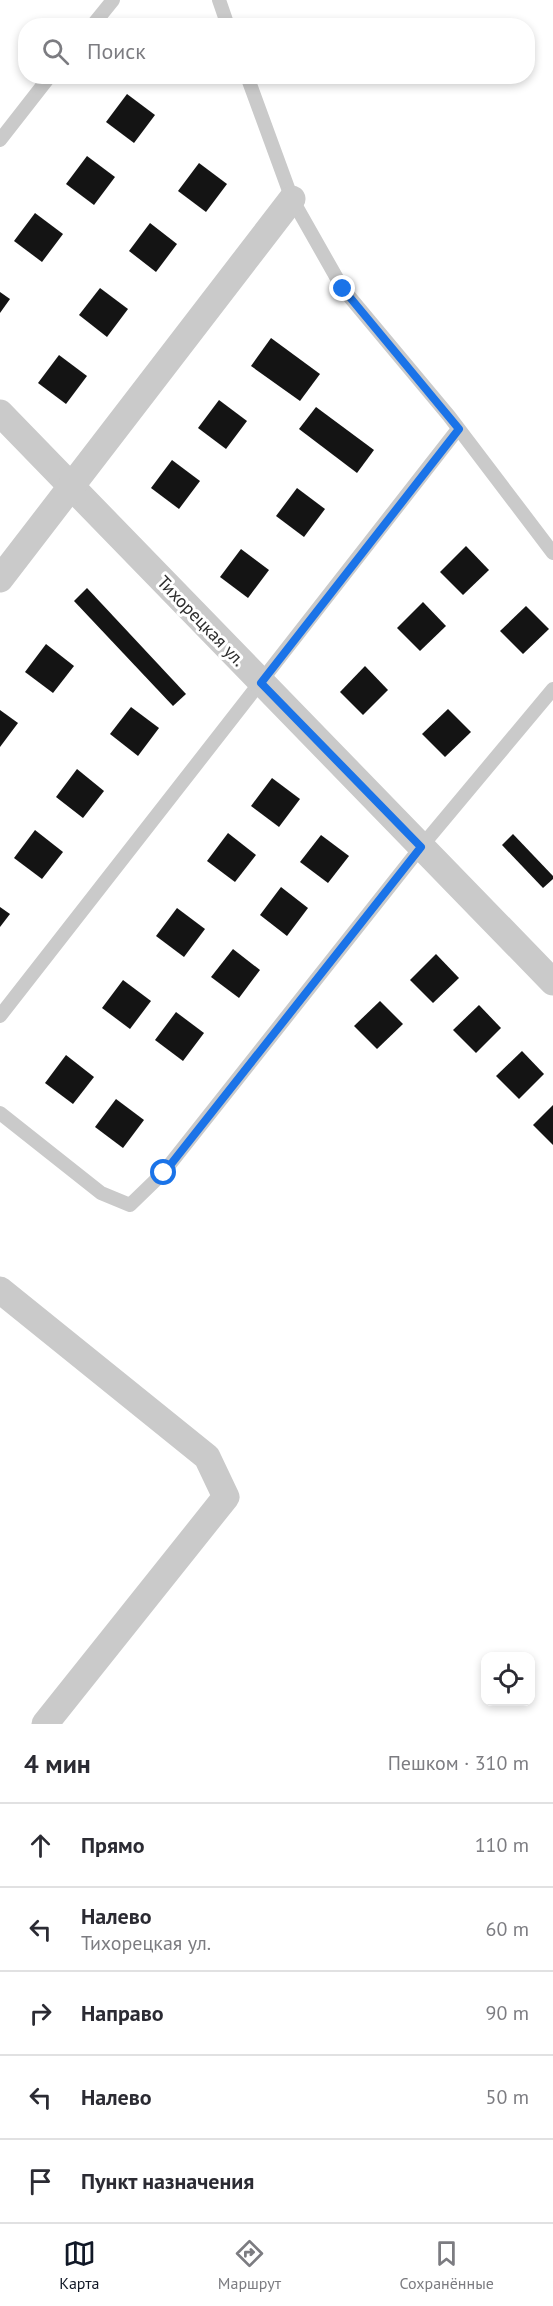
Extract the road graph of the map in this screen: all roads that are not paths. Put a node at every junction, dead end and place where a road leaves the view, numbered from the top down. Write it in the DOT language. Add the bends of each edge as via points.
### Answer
graph roads {
  1 [pos="113,0"];
  2 [pos="219,0"];
  3 [pos="98,18"];
  4 [pos="225,18"];
  5 [pos="44,84"];
  6 [pos="250,84"];
  7 [pos="0,140"];
  8 [pos="292,199"];
  9 [pos="0,413"];
  10 [pos="459,429"];
  11 [pos="71,488"];
  12 [pos="553,553"];
  13 [pos="0,579"];
  14 [pos="261,683"];
  15 [pos="553,689"];
  16 [pos="421,847"];
  17 [pos="553,982"];
  18 [pos="0,1016"];
  19 [pos="0,1113"];
  20 [pos="0,1290"];
  21 [pos="45,1724"];
  1 -- 3 [label="lane"];
  2 -- 4 [label="lane"];
  5 -- 7 [label="lane"];
  6 -- 8 [label="lane"];
  8 -- 10 [label="lane" via="343,289"];
  8 -- 11 [label="street"];
  9 -- 11 [label="street, Тихорецкая ул."];
  10 -- 12 [label="lane"];
  10 -- 14 [label="lane"];
  11 -- 13 [label="street"];
  11 -- 14 [label="street, Тихорецкая ул."];
  14 -- 16 [label="street, Тихорецкая ул."];
  14 -- 18 [label="lane"];
  15 -- 16 [label="lane"];
  16 -- 17 [label="street, Тихорецкая ул."];
  16 -- 19 [label="lane" via="164,1173 130,1205 102,1193"];
  20 -- 21 [label="street" via="207,1456 226,1497"];
}
